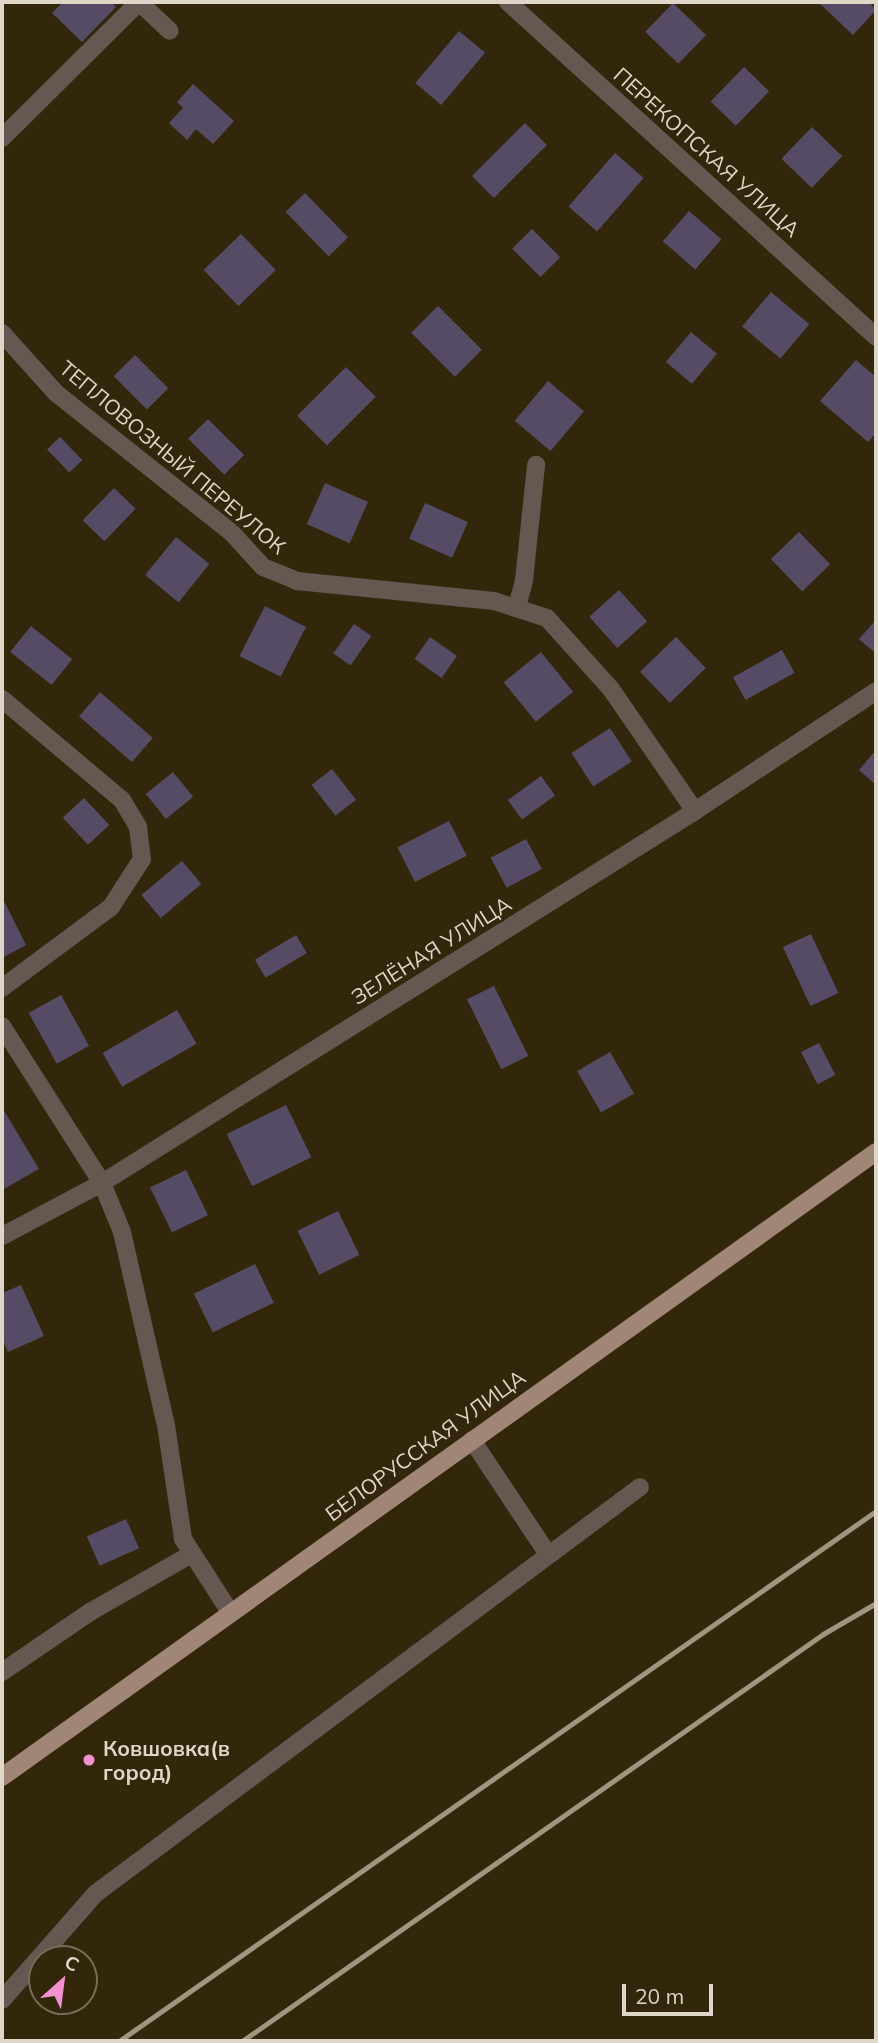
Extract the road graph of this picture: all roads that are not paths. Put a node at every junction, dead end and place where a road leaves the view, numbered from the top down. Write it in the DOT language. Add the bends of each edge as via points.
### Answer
graph roads {
  1 [pos="139,2"];
  2 [pos="508,2"];
  3 [pos="170,31"];
  4 [pos="2,138"];
  5 [pos="2,333"];
  6 [pos="876,337"];
  7 [pos="536,465"];
  8 [pos="517,607"];
  9 [pos="876,691"];
  10 [pos="2,699"];
  11 [pos="695,811"];
  12 [pos="2,988"];
  13 [pos="2,1026"];
  14 [pos="876,1152"];
  15 [pos="102,1183"];
  16 [pos="2,1236"];
  17 [pos="472,1440"];
  18 [pos="640,1486"];
  19 [pos="547,1553"];
  20 [pos="190,1555"];
  21 [pos="230,1612"];
  22 [pos="2,1672"];
  23 [pos="3,1774"];
  24 [pos="2,2000"];
  1 -- 3 [label="street"];
  1 -- 4 [label="street"];
  2 -- 6 [label="street, ПЕРЕКОПСКАЯ УЛИЦА"];
  5 -- 8 [label="street, ТЕПЛОВОЗНЫЙ ПЕРЕУЛОК" via="56,393 233,534 263,567 297,581"];
  7 -- 8 [label="street"];
  8 -- 11 [label="street, ТЕПЛОВОЗНЫЙ ПЕРЕУЛОК" via="547,618 611,689"];
  9 -- 11 [label="street, ЗЕЛЁНАЯ УЛИЦА"];
  10 -- 12 [label="street" via="122,800 138,827 142,859 111,907"];
  11 -- 15 [label="street, ЗЕЛЁНАЯ УЛИЦА"];
  13 -- 15 [label="street"];
  14 -- 17 [label="main road, БЕЛОРУССКАЯ УЛИЦА"];
  15 -- 16 [label="street, ЗЕЛЁНАЯ УЛИЦА"];
  15 -- 20 [label="street" via="122,1232 166,1425 183,1539"];
  17 -- 19 [label="street"];
  17 -- 21 [label="main road, БЕЛОРУССКАЯ УЛИЦА"];
  18 -- 19 [label="street"];
  19 -- 24 [label="street" via="95,1894"];
  20 -- 21 [label="street"];
  20 -- 22 [label="street" via="90,1612"];
  21 -- 23 [label="main road, БЕЛОРУССКАЯ УЛИЦА"];
}
